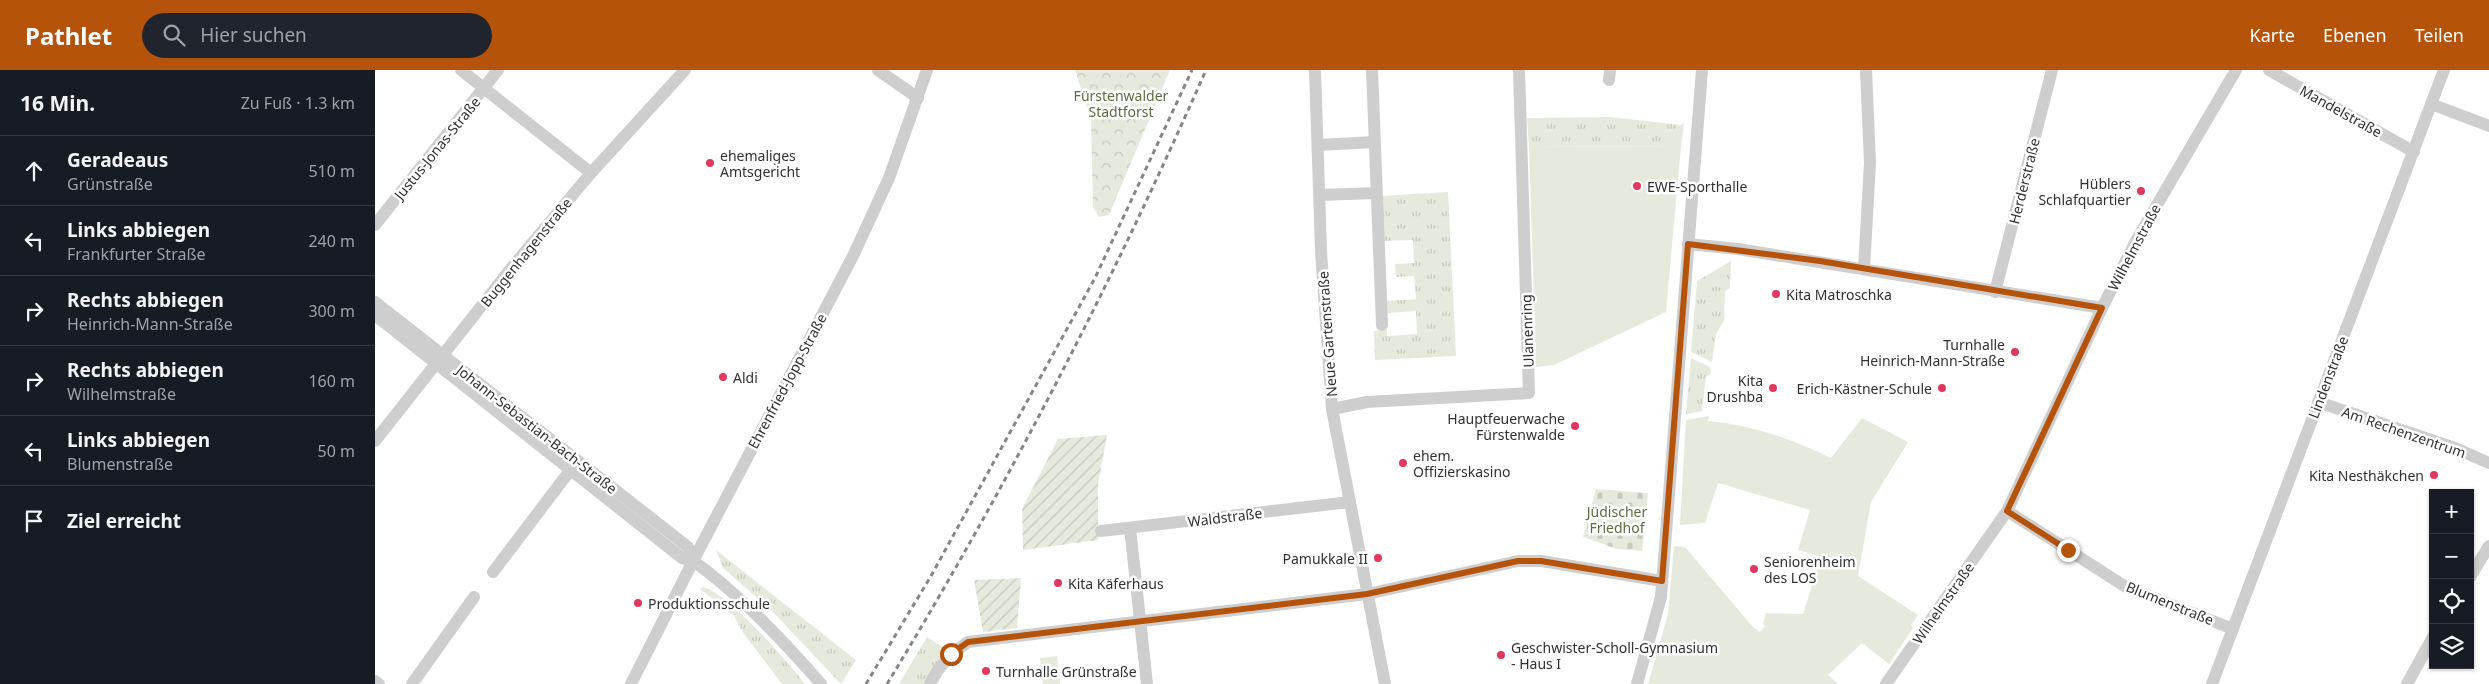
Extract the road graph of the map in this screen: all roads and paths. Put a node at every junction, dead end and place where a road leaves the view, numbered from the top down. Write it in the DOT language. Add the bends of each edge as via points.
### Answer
graph roads {
  1 [pos="461,70"];
  2 [pos="499,70"];
  3 [pos="685,70"];
  4 [pos="877,70"];
  5 [pos="927,70"];
  6 [pos="1315,70"];
  7 [pos="1372,70"];
  8 [pos="1519,70"];
  9 [pos="1701,70"];
  10 [pos="1866,70"];
  11 [pos="2052,70"];
  12 [pos="2236,70"];
  13 [pos="2269,70"];
  14 [pos="2444,70"];
  15 [pos="485,88"];
  16 [pos="918,98"];
  17 [pos="2431,104"];
  18 [pos="2489,126"];
  19 [pos="1375,142"];
  20 [pos="1319,145"];
  21 [pos="2414,152"];
  22 [pos="591,173"];
  23 [pos="1376,192"];
  24 [pos="1320,195"];
  25 [pos="375,225"];
  26 [pos="1688,244"];
  27 [pos="1864,269"];
  28 [pos="1995,292"];
  29 [pos="375,302"];
  30 [pos="2102,308"];
  31 [pos="375,315"];
  32 [pos="1382,325"];
  33 [pos="440,360"];
  34 [pos="2318,402"];
  35 [pos="1332,409"];
  36 [pos="375,441"];
  37 [pos="2489,463"];
  38 [pos="574,466"];
  39 [pos="1350,502"];
  40 [pos="2007,511"];
  41 [pos="1129,528"];
  42 [pos="1101,532"];
  43 [pos="2489,546"];
  44 [pos="693,561"];
  45 [pos="2474,570"];
  46 [pos="493,572"];
  47 [pos="1662,581"];
  48 [pos="1367,594"];
  49 [pos="474,597"];
  50 [pos="1141,622"];
  51 [pos="2233,629"];
  52 [pos="2429,645"];
  53 [pos="375,681"];
  54 [pos="379,684"];
  55 [pos="412,684"];
  56 [pos="631,684"];
  57 [pos="821,684"];
  58 [pos="930,684"];
  59 [pos="1147,684"];
  60 [pos="1385,684"];
  61 [pos="1637,684"];
  62 [pos="1885,684"];
  63 [pos="2214,684"];
  64 [pos="2407,684"];
  1 -- 15 [label="street"];
  2 -- 15 [label="street, Justus-Jonas-Straße"];
  3 -- 22 [label="street, Buggenhagenstraße"];
  4 -- 16 [label="street"];
  5 -- 16 [label="street, Ehrenfried-Jopp-Straße"];
  6 -- 20 [label="street, Neue Gartenstraße"];
  7 -- 19 [label="street"];
  8 -- 35 [label="street, Ulanenring" via="1529,393 1367,402"];
  9 -- 26 [label="street"];
  10 -- 27 [label="street" via="1870,163"];
  11 -- 28 [label="street, Herderstraße"];
  12 -- 30 [label="street, Wilhelmstraße" via="2140,234"];
  13 -- 21 [label="street, Mandelstraße"];
  14 -- 17 [label="street, Lindenstraße"];
  15 -- 22 [label="street"];
  15 -- 25 [label="street, Justus-Jonas-Straße"];
  16 -- 44 [label="street, Ehrenfried-Jopp-Straße" via="889,178 853,256"];
  17 -- 18 [label="street"];
  17 -- 21 [label="street, Lindenstraße"];
  19 -- 20 [label="street"];
  19 -- 23 [label="street"];
  20 -- 24 [label="street, Neue Gartenstraße"];
  21 -- 34 [label="street, Lindenstraße"];
  22 -- 33 [label="street, Buggenhagenstraße"];
  23 -- 24 [label="street"];
  23 -- 32 [label="street"];
  24 -- 35 [label="street, Neue Gartenstraße"];
  26 -- 27 [label="street"];
  26 -- 47 [label="street"];
  27 -- 28 [label="street"];
  28 -- 30 [label="street"];
  29 -- 33 [label="street, Johann-Sebastian-Bach-Straße"];
  30 -- 40 [label="street, Wilhelmstraße"];
  31 -- 33 [label="street, Johann-Sebastian-Bach-Straße"];
  33 -- 36 [label="street, Buggenhagenstraße"];
  33 -- 38 [label="street, Johann-Sebastian-Bach-Straße"];
  34 -- 37 [label="street, Am Rechenzentrum" via="2455,448"];
  34 -- 51 [label="street, Lindenstraße"];
  35 -- 39 [label="street, Neue Gartenstraße"];
  38 -- 44 [label="street, Johann-Sebastian-Bach-Straße" via="688,547"];
  38 -- 46 [label="street"];
  39 -- 41 [label="street, Waldstraße"];
  39 -- 48 [label="street, Neue Gartenstraße"];
  40 -- 51 [label="street, Blumenstraße" via="2126,587"];
  40 -- 62 [label="street, Wilhelmstraße"];
  41 -- 42 [label="street, Waldstraße"];
  41 -- 50 [label="street"];
  43 -- 45 [label="street"];
  44 -- 56 [label="street, Ehrenfried-Jopp-Straße"];
  44 -- 57 [label="street, Johann-Sebastian-Bach-Straße" via="741,599"];
  47 -- 48 [label="street" via="1532,560"];
  47 -- 61 [label="street" via="1655,621"];
  48 -- 50 [label="street"];
  48 -- 60 [label="street, Neue Gartenstraße"];
  49 -- 55 [label="street"];
  50 -- 58 [label="street" via="968,642 951,654"];
  50 -- 59 [label="street"];
  51 -- 63 [label="street, Lindenstraße"];
  52 -- 64 [label="street"];
  53 -- 54 [label="street"];
}
